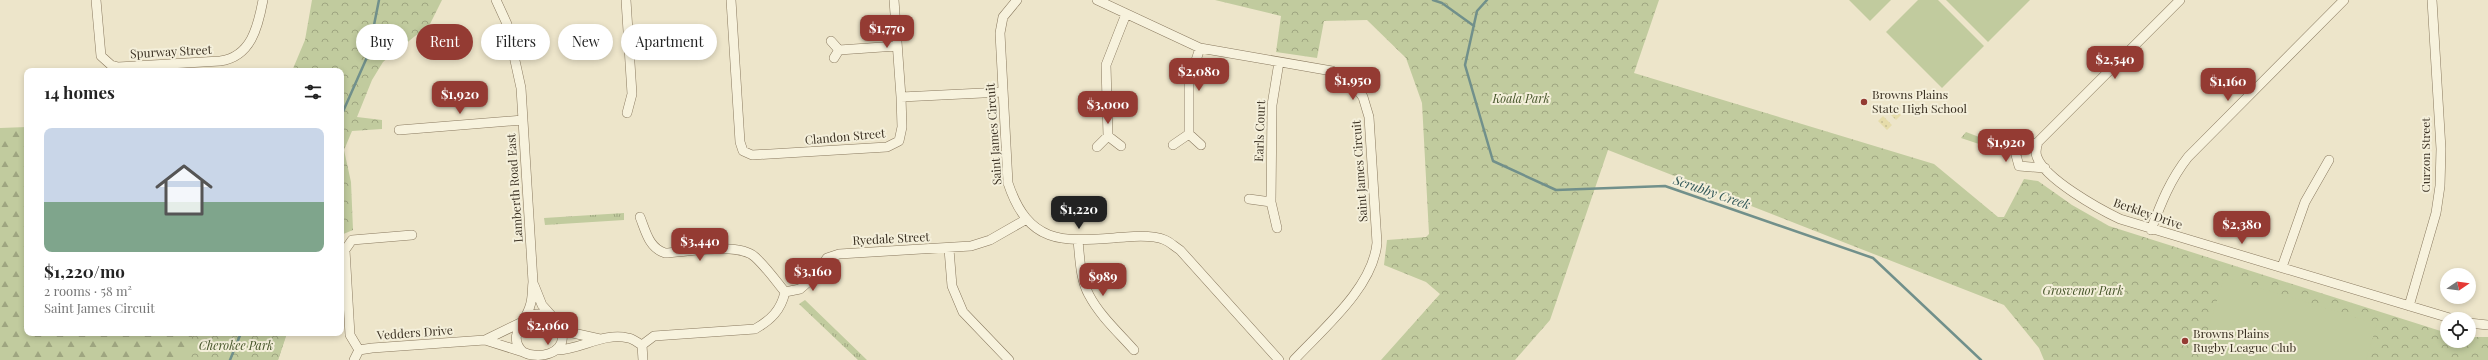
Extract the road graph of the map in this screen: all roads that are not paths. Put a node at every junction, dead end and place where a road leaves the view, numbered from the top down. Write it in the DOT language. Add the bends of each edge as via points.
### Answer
graph roads {
  1 [pos="96,0"];
  2 [pos="263,0"];
  3 [pos="496,0"];
  4 [pos="626,0"];
  5 [pos="731,0"];
  6 [pos="894,0"];
  7 [pos="1017,0"];
  8 [pos="1097,0"];
  9 [pos="2180,0"];
  10 [pos="2344,0"];
  11 [pos="2432,0"];
  12 [pos="1126,14"];
  13 [pos="831,41"];
  14 [pos="897,46"];
  15 [pos="1200,48"];
  16 [pos="839,50"];
  17 [pos="834,58"];
  18 [pos="1279,62"];
  19 [pos="170,68"];
  20 [pos="1003,92"];
  21 [pos="901,97"];
  22 [pos="627,113"];
  23 [pos="523,120"];
  24 [pos="399,130"];
  25 [pos="1189,134"];
  26 [pos="1108,136"];
  27 [pos="2038,142"];
  28 [pos="1173,145"];
  29 [pos="1200,145"];
  30 [pos="1121,146"];
  31 [pos="1097,147"];
  32 [pos="2329,160"];
  33 [pos="2045,168"];
  34 [pos="1250,199"];
  35 [pos="1271,202"];
  36 [pos="640,217"];
  37 [pos="1025,220"];
  38 [pos="1277,228"];
  39 [pos="2151,230"];
  40 [pos="412,235"];
  41 [pos="1078,241"];
  42 [pos="949,249"];
  43 [pos="2282,267"];
  44 [pos="533,282"];
  45 [pos="785,292"];
  46 [pos="2409,306"];
  47 [pos="2440,315"];
  48 [pos="555,319"];
  49 [pos="523,320"];
  50 [pos="2476,324"];
  51 [pos="2488,326"];
  52 [pos="600,339"];
  53 [pos="485,340"];
  54 [pos="642,345"];
  55 [pos="359,350"];
  56 [pos="1134,350"];
  57 [pos="555,355"];
  58 [pos="528,356"];
  59 [pos="354,360"];
  60 [pos="643,360"];
  61 [pos="1009,360"];
  62 [pos="1279,360"];
  63 [pos="1294,360"];
  1 -- 19 [label="street, Spurway Street" via="99,49 105,61 118,67"];
  2 -- 19 [label="street, Spurway Street" via="251,42 240,55 229,60"];
  3 -- 23 [label="street, Lamberth Road East" via="515,53"];
  4 -- 22 [label="street" via="632,94"];
  5 -- 21 [label="street, Clandon Street" via="740,142 743,151 752,156 887,147 899,141 902,127"];
  6 -- 14 [label="street"];
  7 -- 20 [label="street, Saint James Circuit" via="1003,18 1000,33"];
  8 -- 12 [label="street, Saint James Circuit"];
  9 -- 27 [label="street"];
  10 -- 39 [label="street" via="2188,157 2168,186"];
  11 -- 46 [label="street, Curzon Street" via="2441,149 2440,186 2436,213"];
  12 -- 15 [label="street, Saint James Circuit"];
  12 -- 26 [label="street" via="1106,65"];
  13 -- 16 [label="street"];
  14 -- 16 [label="street"];
  14 -- 21 [label="street"];
  15 -- 18 [label="street, Saint James Circuit"];
  15 -- 25 [label="street" via="1189,82"];
  16 -- 17 [label="street"];
  18 -- 35 [label="street, Earls Court" via="1272,105"];
  18 -- 63 [label="street, Saint James Circuit" via="1332,71 1352,82 1363,98 1369,118 1377,243 1376,258 1363,284"];
  20 -- 21 [label="street"];
  20 -- 37 [label="street, Saint James Circuit" via="1008,183 1015,204"];
  23 -- 24 [label="street"];
  23 -- 44 [label="street, Lamberth Road East"];
  25 -- 28 [label="street"];
  25 -- 29 [label="street"];
  26 -- 30 [label="street"];
  26 -- 31 [label="street"];
  27 -- 33 [label="street, Berkley Drive" via="2036,156"];
  27 -- 33 [label="street" via="2017,152 2016,161 2019,166"];
  32 -- 43 [label="street" via="2305,202"];
  33 -- 39 [label="street, Berkley Drive" via="2093,206"];
  34 -- 35 [label="street"];
  35 -- 38 [label="street, Earls Court"];
  36 -- 45 [label="street" via="652,246 658,251 745,251 755,256"];
  37 -- 41 [label="street, Saint James Circuit" via="1052,237"];
  37 -- 42 [label="street, Ryedale Street" via="990,240"];
  39 -- 43 [label="street, Berkley Drive"];
  40 -- 55 [label="street" via="352,240 345,250 350,335"];
  41 -- 56 [label="street" via="1083,279 1088,294"];
  41 -- 62 [label="street, Saint James Circuit" via="1146,236 1164,240 1180,250"];
  42 -- 45 [label="street, Ryedale Street" via="839,254 827,258 815,276 800,289"];
  42 -- 61 [label="street" via="952,286 963,312"];
  43 -- 46 [label="street, Berkley Drive"];
  44 -- 48 [label="street, Lamberth Road East" via="542,304"];
  44 -- 49 [label="street, Lamberth Road East" via="531,306"];
  45 -- 54 [label="street" via="782,305 768,322 755,329 654,336"];
  46 -- 47 [label="street, Berkley Drive"];
  48 -- 49 [label="street" via="537,313"];
  48 -- 52 [label="street" via="573,333"];
  48 -- 57 [label="street" via="563,335"];
  49 -- 53 [label="street, Vedders Drive"];
  49 -- 58 [label="street" via="516,338"];
  50 -- 51 [label="street"];
  52 -- 54 [label="street" via="628,338"];
  52 -- 57 [label="street"];
  53 -- 55 [label="street, Vedders Drive"];
  53 -- 58 [label="street, Vedders Drive"];
  54 -- 60 [label="street"];
  55 -- 59 [label="street"];
  57 -- 58 [label="street" via="543,359"];
}
